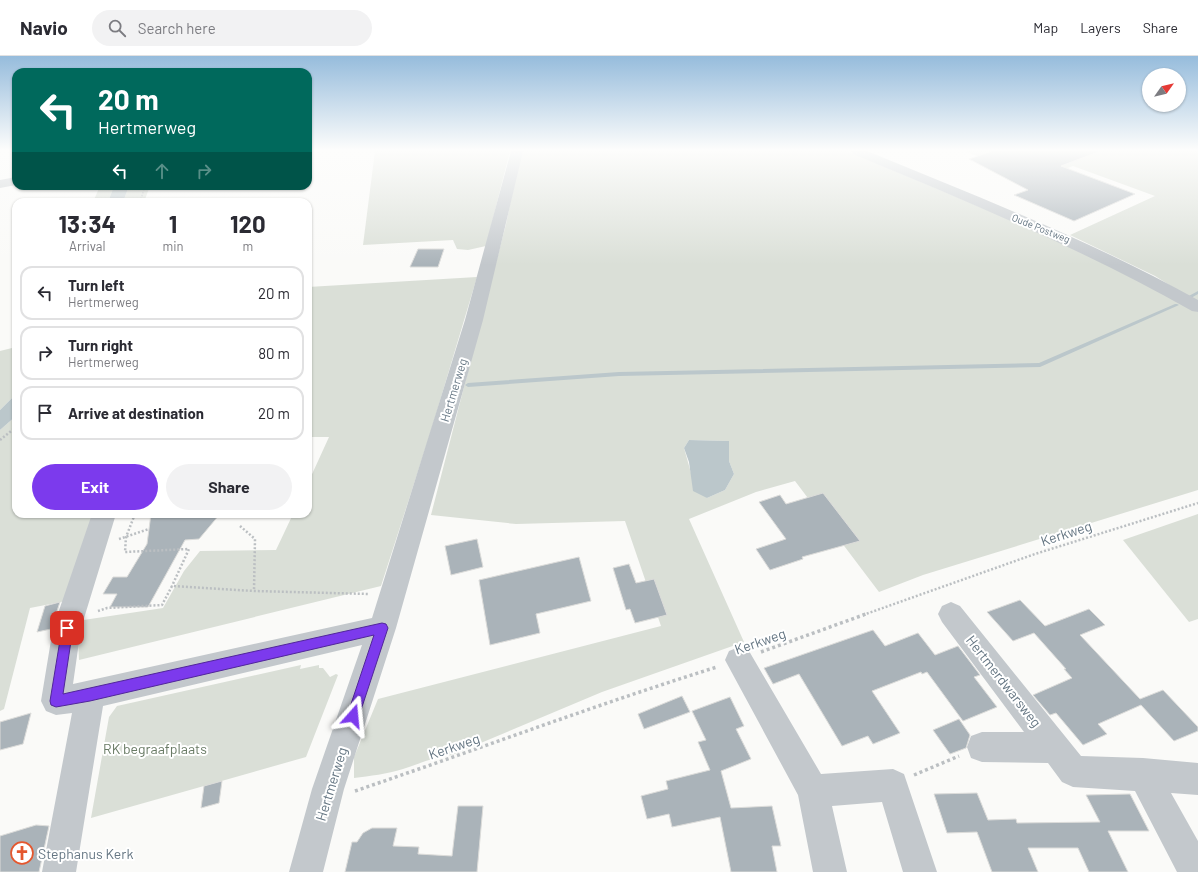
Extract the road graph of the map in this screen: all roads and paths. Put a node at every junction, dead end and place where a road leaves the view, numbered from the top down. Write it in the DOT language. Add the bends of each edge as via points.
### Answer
graph roads {
  1 [pos="507,189"];
  2 [pos="948,189"];
  3 [pos="1198,307"];
  4 [pos="12,430"];
  5 [pos="0,440"];
  6 [pos="1198,503"];
  7 [pos="103,518"];
  8 [pos="133,518"];
  9 [pos="240,526"];
  10 [pos="149,529"];
  11 [pos="126,537"];
  12 [pos="172,586"];
  13 [pos="254,591"];
  14 [pos="392,594"];
  15 [pos="951,614"];
  16 [pos="71,618"];
  17 [pos="382,628"];
  18 [pos="739,660"];
  19 [pos="90,695"];
  20 [pos="982,747"];
  21 [pos="1056,748"];
  22 [pos="1143,774"];
  23 [pos="1198,779"];
  24 [pos="893,785"];
  25 [pos="328,789"];
  26 [pos="813,791"];
  27 [pos="59,872"];
  28 [pos="306,872"];
  29 [pos="830,872"];
  30 [pos="920,872"];
  31 [pos="1196,872"];
  1 -- 14 [label="street, Hertmerweg" via="474,320"];
  2 -- 3 [label="street, Oude Postweg" via="1073,241 1156,282"];
  4 -- 5 [label="path"];
  6 -- 18 [label="path, Kerkweg" via="1035,554"];
  7 -- 16 [label="street"];
  8 -- 11 [label="path"];
  9 -- 13 [label="path" via="255,539"];
  10 -- 11 [label="path"];
  11 -- 12 [label="path" via="125,552 189,549"];
  12 -- 13 [label="path"];
  12 -- 16 [label="path" via="162,605 107,608"];
  13 -- 14 [label="path"];
  14 -- 17 [label="street, Hertmerweg"];
  15 -- 21 [label="street, Hertmerdwarsweg"];
  16 -- 19 [label="street" via="67,628 56,701"];
  17 -- 19 [label="street"];
  17 -- 25 [label="street, Hertmerweg"];
  18 -- 25 [label="path, Kerkweg" via="626,695 357,791"];
  18 -- 26 [label="street"];
  19 -- 27 [label="street"];
  20 -- 21 [label="street, Hertmerdwarsweg"];
  20 -- 24 [label="path"];
  21 -- 22 [label="street, Hertmerdwarsweg" via="1073,771"];
  22 -- 23 [label="street, Hertmerdwarsweg"];
  22 -- 31 [label="street"];
  24 -- 26 [label="street"];
  24 -- 30 [label="street"];
  25 -- 28 [label="street, Hertmerweg"];
  26 -- 29 [label="street"];
}
